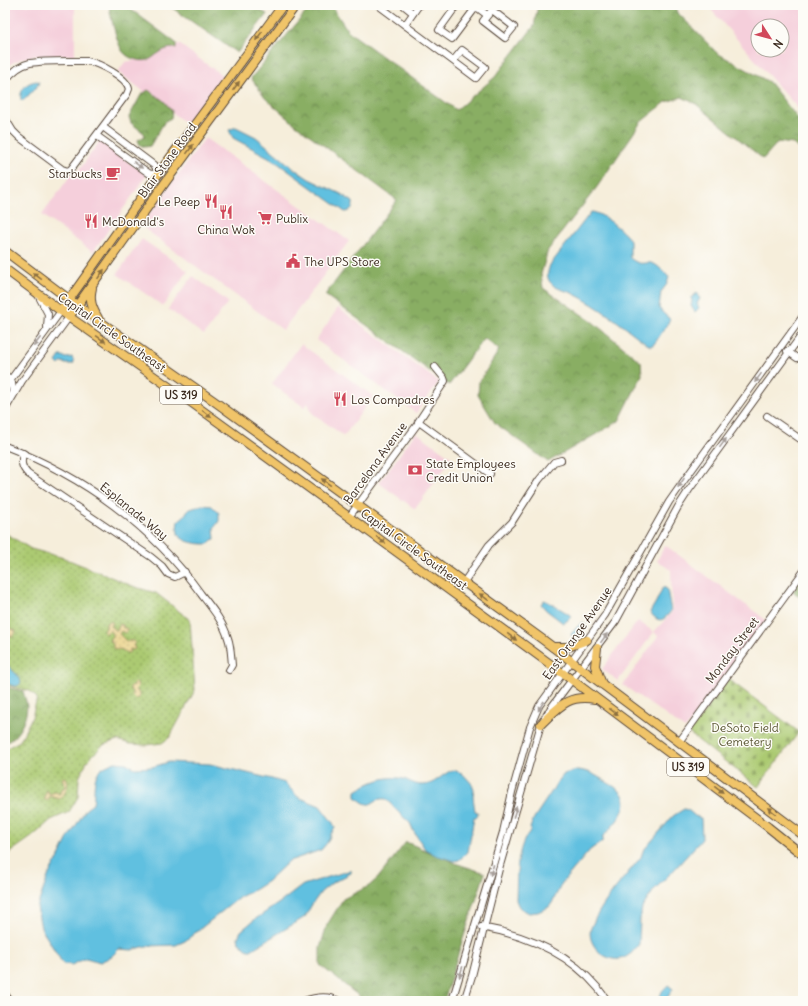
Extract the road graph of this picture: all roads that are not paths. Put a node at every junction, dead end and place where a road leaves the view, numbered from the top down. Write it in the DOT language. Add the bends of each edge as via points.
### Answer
graph roads {
  1 [pos="283,5"];
  2 [pos="296,5"];
  3 [pos="378,5"];
  4 [pos="403,5"];
  5 [pos="419,5"];
  6 [pos="457,5"];
  7 [pos="475,6"];
  8 [pos="413,13"];
  9 [pos="487,15"];
  10 [pos="405,24"];
  11 [pos="453,61"];
  12 [pos="5,81"];
  13 [pos="5,118"];
  14 [pos="103,127"];
  15 [pos="97,136"];
  16 [pos="128,145"];
  17 [pos="122,154"];
  18 [pos="158,173"];
  19 [pos="167,180"];
  20 [pos="5,251"];
  21 [pos="5,269"];
  22 [pos="92,286"];
  23 [pos="36,292"];
  24 [pos="69,299"];
  25 [pos="78,306"];
  26 [pos="60,311"];
  27 [pos="803,316"];
  28 [pos="69,317"];
  29 [pos="100,321"];
  30 [pos="46,331"];
  31 [pos="803,333"];
  32 [pos="781,347"];
  33 [pos="789,353"];
  34 [pos="797,358"];
  35 [pos="435,367"];
  36 [pos="8,377"];
  37 [pos="5,390"];
  38 [pos="12,397"];
  39 [pos="5,410"];
  40 [pos="767,416"];
  41 [pos="418,422"];
  42 [pos="803,441"];
  43 [pos="5,446"];
  44 [pos="23,453"];
  45 [pos="561,460"];
  46 [pos="490,474"];
  47 [pos="358,505"];
  48 [pos="349,517"];
  49 [pos="185,572"];
  50 [pos="803,572"];
  51 [pos="464,582"];
  52 [pos="587,640"];
  53 [pos="552,646"];
  54 [pos="597,648"];
  55 [pos="571,661"];
  56 [pos="581,669"];
  57 [pos="229,670"];
  58 [pos="562,673"];
  59 [pos="572,680"];
  60 [pos="602,684"];
  61 [pos="598,700"];
  62 [pos="541,724"];
  63 [pos="679,742"];
  64 [pos="803,835"];
  65 [pos="801,852"];
  66 [pos="475,926"];
  67 [pos="484,927"];
  68 [pos="5,994"];
  69 [pos="607,1000"];
  70 [pos="10,1001"];
  71 [pos="304,1001"];
  72 [pos="339,1001"];
  73 [pos="452,1001"];
  74 [pos="464,1001"];
  1 -- 18 [label="main road, Blair Stone Road, one-way"];
  19 -- 2 [label="main road, Blair Stone Road, one-way"];
  3 -- 10 [label="street"];
  4 -- 8 [label="street"];
  5 -- 8 [label="street"];
  6 -- 7 [label="street" via="439,30 452,39"];
  7 -- 9 [label="street"];
  8 -- 10 [label="street"];
  9 -- 9 [label="street" via="492,10 514,27 505,38 483,22"];
  10 -- 11 [label="street"];
  11 -- 11 [label="street" via="476,78 485,67 462,50"];
  12 -- 14 [label="street" via="10,74 29,63 87,60 94,62 104,67 129,89"];
  13 -- 15 [label="street" via="13,131 23,140 68,171"];
  14 -- 15 [label="street"];
  14 -- 16 [label="street"];
  15 -- 17 [label="street"];
  16 -- 17 [label="street"];
  16 -- 18 [label="street" via="155,166"];
  17 -- 18 [label="street, one-way" via="150,174"];
  18 -- 19 [label="main road"];
  18 -- 24 [label="main road, Blair Stone Road"];
  22 -- 19 [label="main road, Blair Stone Road, one-way"];
  24 -- 20 [label="main road, Capital Circle Southeast / US 319, one-way"];
  21 -- 23 [label="main road, Capital Circle Southeast / US 319"];
  22 -- 25 [label="main road, Blair Stone Road"];
  22 -- 29 [label="main road" via="91,303"];
  23 -- 26 [label="main road, Capital Circle Southeast / US 319"];
  23 -- 30 [label="street" via="48,314"];
  24 -- 25 [label="main road, Capital Circle Southeast / US 319"];
  24 -- 26 [label="main road, Blair Stone Road"];
  25 -- 28 [label="main road, Blair Stone Road"];
  25 -- 29 [label="main road, Capital Circle Southeast / US 319"];
  26 -- 28 [label="main road, Capital Circle Southeast / US 319"];
  26 -- 30 [label="street, Blair Stone Road"];
  27 -- 32 [label="street, East Orange Avenue"];
  28 -- 38 [label="street, Blair Stone Road"];
  28 -- 48 [label="main road, Capital Circle Southeast / US 319, one-way"];
  47 -- 29 [label="main road, Capital Circle Southeast / US 319, one-way"];
  30 -- 36 [label="street, Blair Stone Road, one-way"];
  31 -- 33 [label="street, East Orange Avenue"];
  32 -- 33 [label="street"];
  32 -- 52 [label="street, East Orange Avenue, one-way" via="682,482 605,615"];
  33 -- 34 [label="street"];
  54 -- 33 [label="street, East Orange Avenue, one-way" via="625,606 681,502"];
  35 -- 41 [label="street, Barcelona Avenue" via="445,381"];
  36 -- 37 [label="street, Blair Stone Road"];
  36 -- 38 [label="street" via="12,382"];
  38 -- 39 [label="street, Blair Stone Road"];
  40 -- 42 [label="street"];
  41 -- 46 [label="street"];
  41 -- 47 [label="street, Barcelona Avenue"];
  43 -- 44 [label="street, Esplanade Way"];
  44 -- 49 [label="street, Esplanade Way" via="102,496 152,536"];
  44 -- 49 [label="street" via="21,464 28,474 151,557 171,576 175,577"];
  45 -- 51 [label="street" via="554,462 539,480 512,522 489,545"];
  47 -- 48 [label="street, Barcelona Avenue"];
  47 -- 51 [label="main road, Capital Circle Southeast / US 319"];
  48 -- 58 [label="main road, Capital Circle Southeast / US 319, one-way"];
  49 -- 57 [label="street, Esplanade Way" via="219,620 228,638 232,665"];
  50 -- 63 [label="street, Monday Street"];
  53 -- 51 [label="main road, Capital Circle Southeast / US 319, one-way"];
  52 -- 53 [label="main road" via="568,647"];
  52 -- 55 [label="street, East Orange Avenue"];
  53 -- 55 [label="main road, Capital Circle Southeast / US 319"];
  54 -- 56 [label="street, East Orange Avenue"];
  54 -- 60 [label="main road" via="595,666"];
  55 -- 56 [label="main road, Capital Circle Southeast / US 319"];
  55 -- 58 [label="street, East Orange Avenue"];
  56 -- 59 [label="street, East Orange Avenue"];
  56 -- 60 [label="main road, Capital Circle Southeast / US 319"];
  58 -- 59 [label="main road, Capital Circle Southeast / US 319"];
  58 -- 66 [label="street, East Orange Avenue, one-way" via="539,706 530,727"];
  59 -- 61 [label="main road, Capital Circle Southeast / US 319"];
  59 -- 62 [label="street, East Orange Avenue"];
  60 -- 63 [label="main road, Capital Circle Southeast / US 319"];
  61 -- 62 [label="main road" via="573,699 560,706"];
  61 -- 65 [label="main road, Capital Circle Southeast / US 319, one-way"];
  67 -- 62 [label="street, East Orange Avenue, one-way"];
  64 -- 63 [label="main road, Capital Circle Southeast / US 319, one-way"];
  66 -- 67 [label="street"];
  66 -- 73 [label="street, East Orange Avenue, one-way"];
  67 -- 69 [label="street" via="522,937 557,952 593,982"];
  67 -- 74 [label="street, East Orange Avenue"];
  68 -- 70 [label="street"];
  71 -- 72 [label="street" via="319,997"];
}
